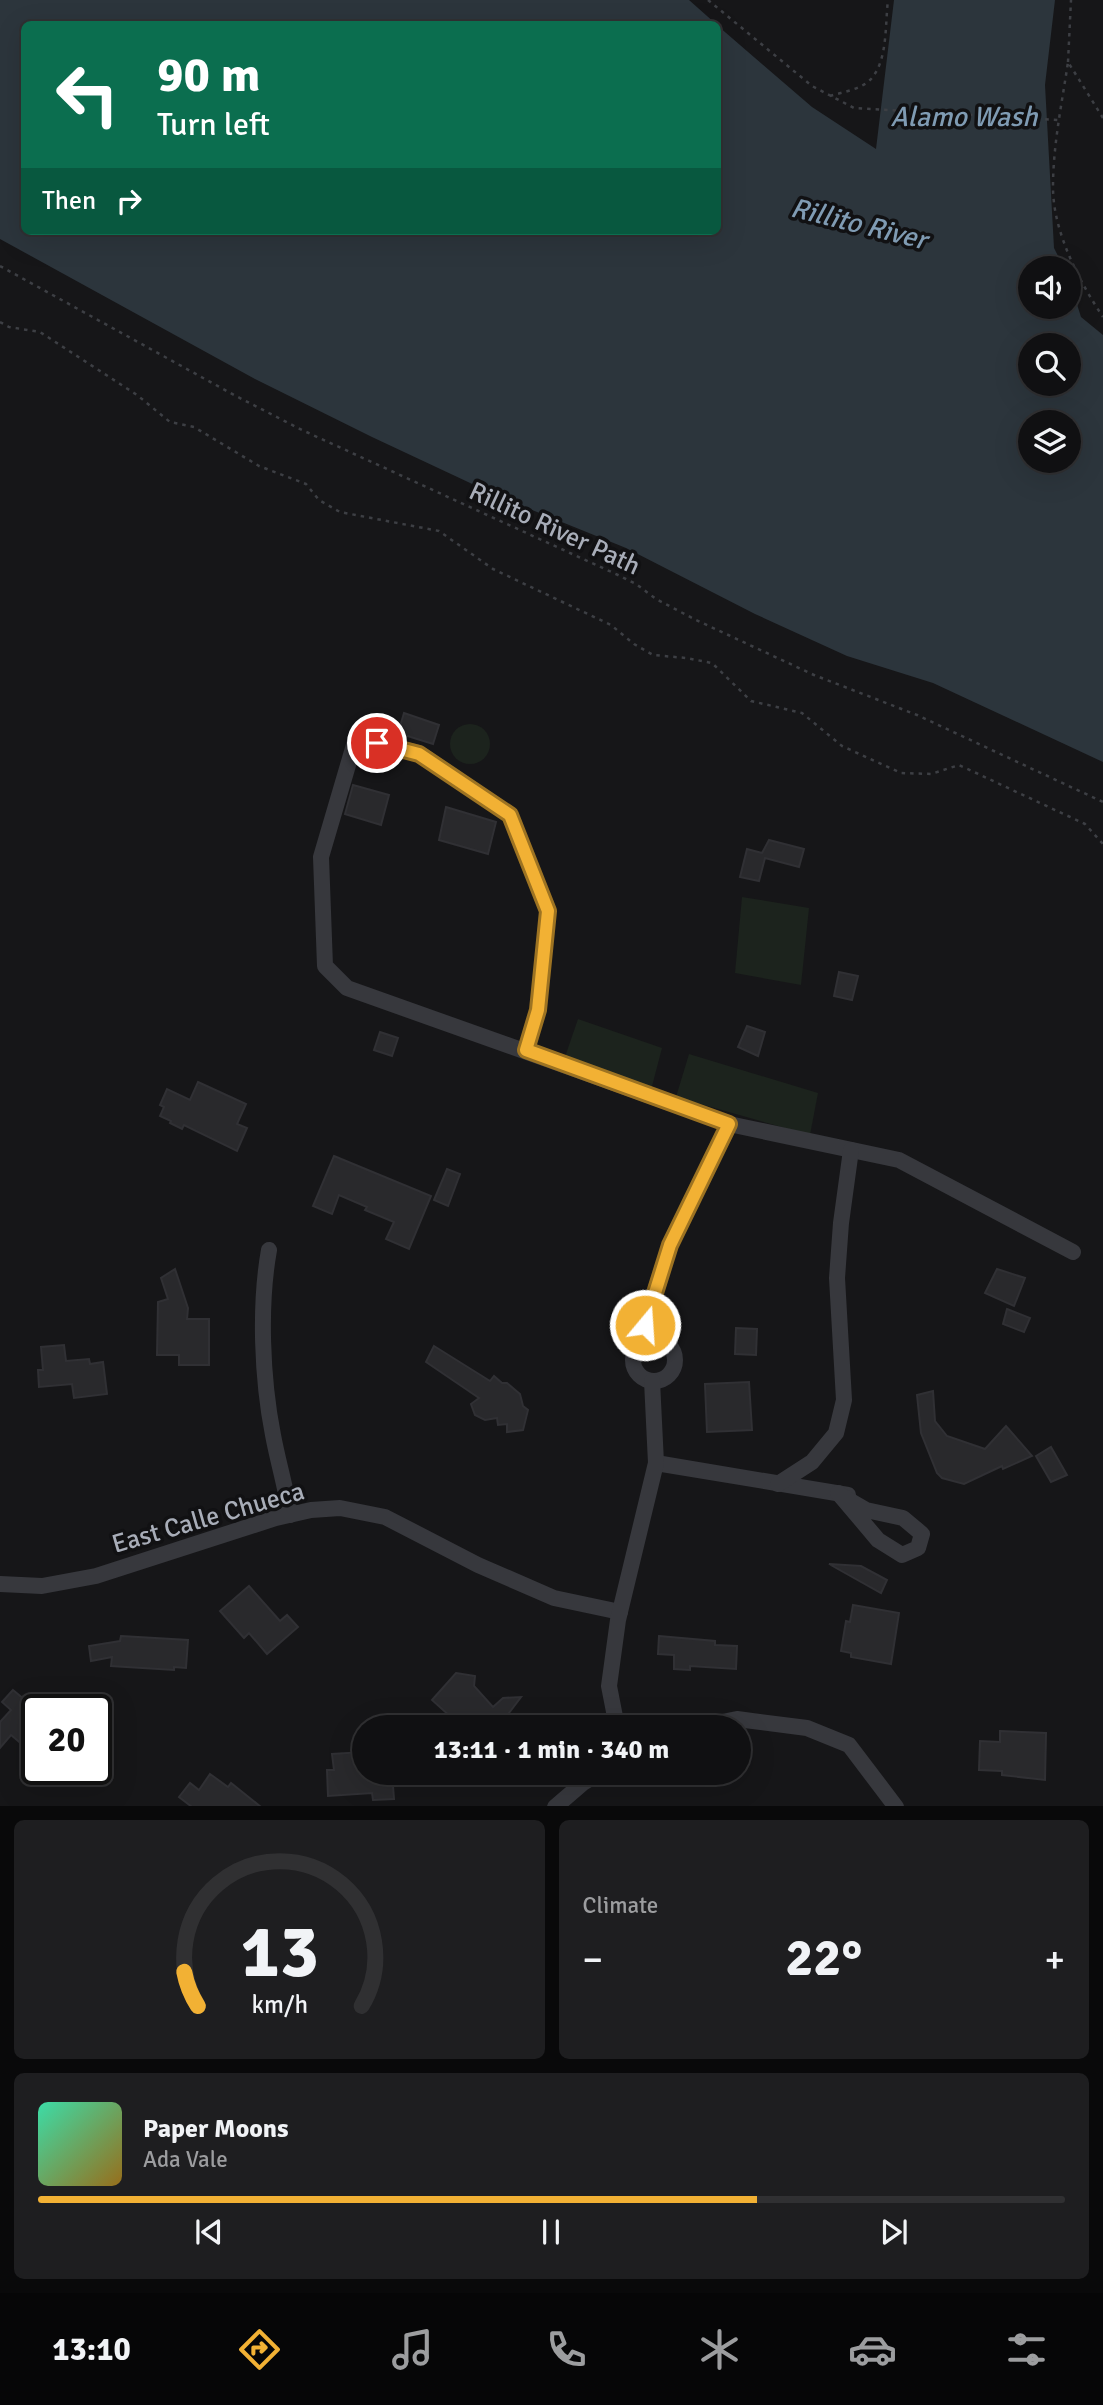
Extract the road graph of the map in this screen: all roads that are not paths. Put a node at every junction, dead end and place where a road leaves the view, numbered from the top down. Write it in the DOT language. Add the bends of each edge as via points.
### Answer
graph roads {
  1 [pos="526,1050"];
  2 [pos="729,1124"];
  3 [pos="851,1150"];
  4 [pos="269,1250"];
  5 [pos="1073,1252"];
  6 [pos="647,1339"];
  7 [pos="652,1381"];
  8 [pos="656,1463"];
  9 [pos="778,1484"];
  10 [pos="839,1494"];
  11 [pos="864,1498"];
  12 [pos="290,1515"];
  13 [pos="0,1584"];
  14 [pos="620,1612"];
  15 [pos="615,1715"];
  16 [pos="751,1721"];
  17 [pos="581,1785"];
  18 [pos="556,1806"];
  19 [pos="896,1806"];
  1 -- 1 [label="street" via="538,1010 548,911 510,815 419,754 356,738 321,857 325,966 347,988"];
  1 -- 2 [label="street"];
  2 -- 3 [label="street"];
  2 -- 6 [label="street" via="670,1245 645,1325"];
  3 -- 5 [label="street" via="899,1160"];
  3 -- 9 [label="street" via="837,1278 844,1399 836,1433 812,1462"];
  4 -- 12 [label="street" via="264,1281 266,1390"];
  6 -- 7 [label="street" via="636,1348 632,1362 638,1375"];
  6 -- 7 [label="street" via="667,1343 675,1360 665,1378"];
  7 -- 8 [label="street"];
  8 -- 9 [label="street"];
  8 -- 14 [label="street"];
  9 -- 10 [label="street"];
  10 -- 10 [label="street" via="878,1540 902,1555 918,1548 922,1534 903,1518 866,1510"];
  10 -- 11 [label="street"];
  12 -- 13 [label="street, East Calle Chueca" via="96,1576 42,1586"];
  12 -- 14 [label="street, East Calle Chueca" via="340,1508 385,1517 554,1598"];
  14 -- 15 [label="street" via="609,1686"];
  16 -- 19 [label="street" via="807,1727 849,1745"];
  17 -- 18 [label="street"];
}
